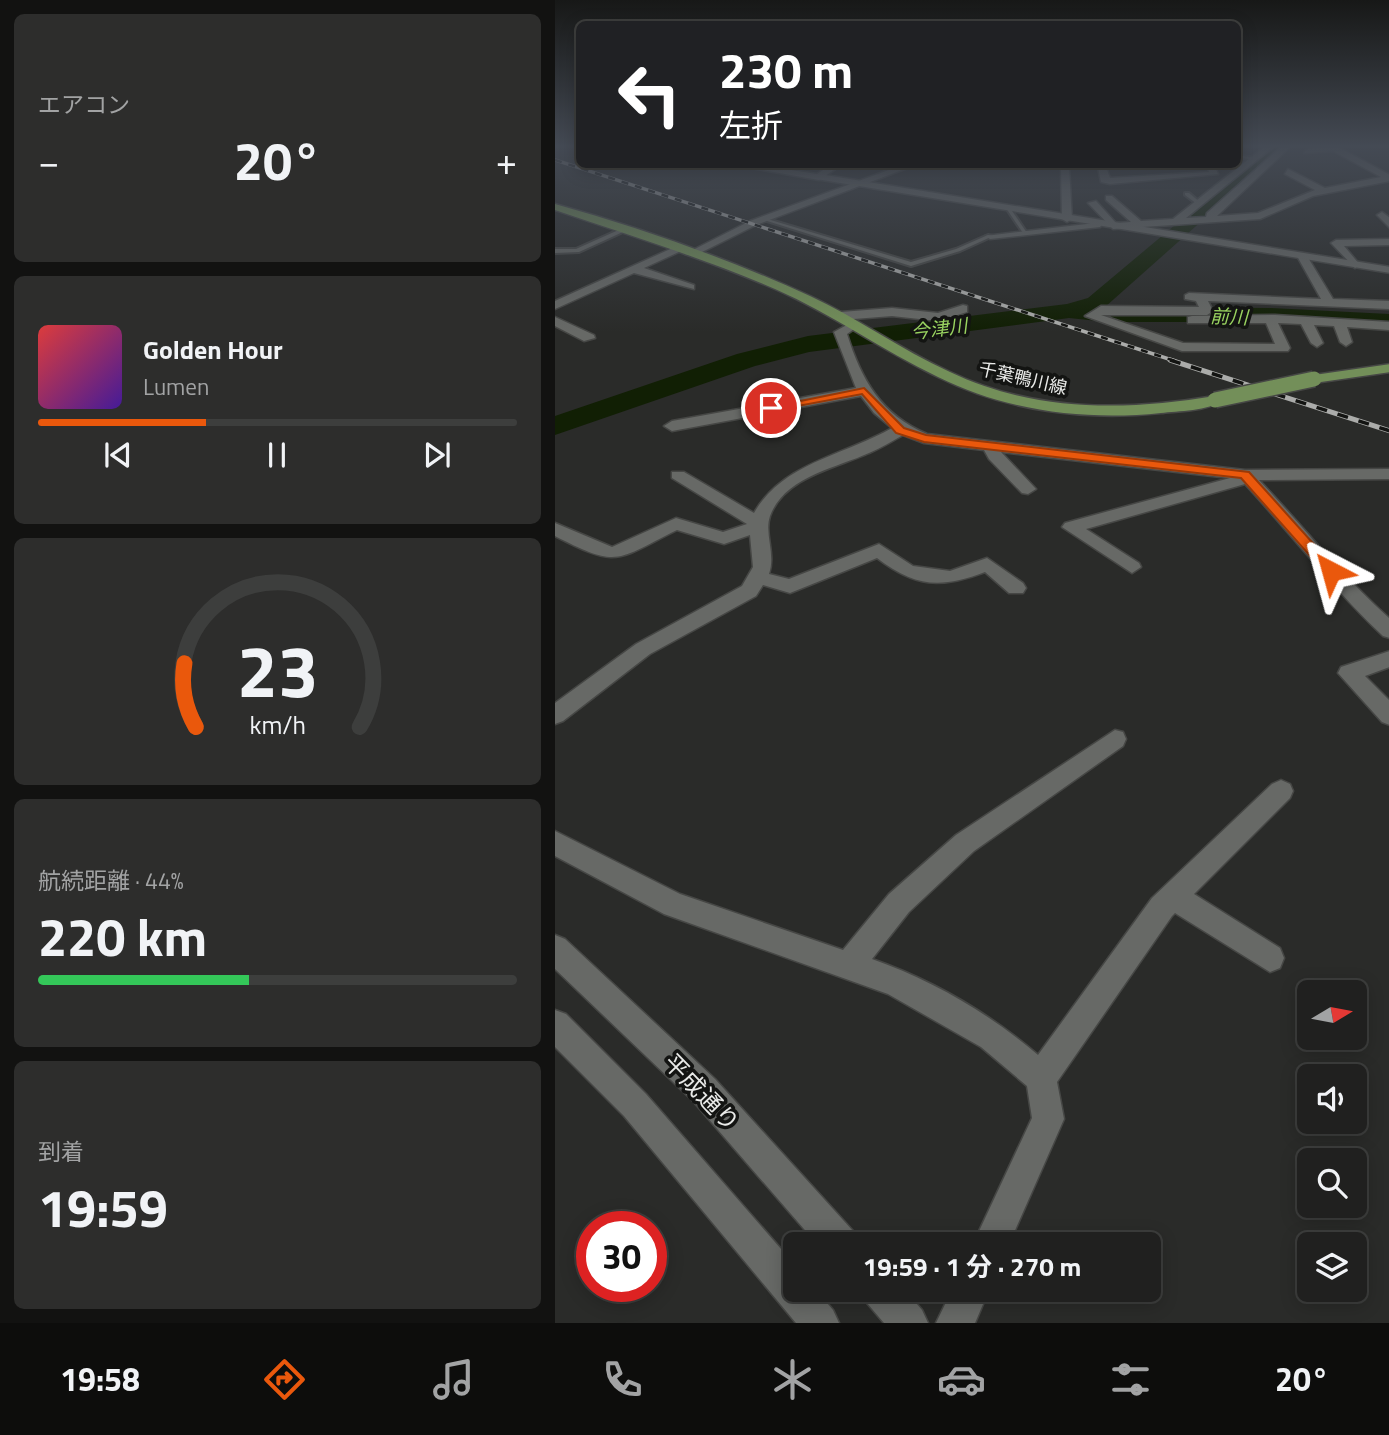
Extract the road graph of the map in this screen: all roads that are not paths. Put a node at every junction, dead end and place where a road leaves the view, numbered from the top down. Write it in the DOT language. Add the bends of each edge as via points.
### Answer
graph roads {
  1 [pos="557,209"];
  2 [pos="793,209"];
  3 [pos="1008,209"];
  4 [pos="1067,209"];
  5 [pos="1098,209"];
  6 [pos="1121,209"];
  7 [pos="1192,209"];
  8 [pos="1217,209"];
  9 [pos="1274,209"];
  10 [pos="1145,212"];
  11 [pos="1382,215"];
  12 [pos="766,219"];
  13 [pos="1067,219"];
  14 [pos="1215,220"];
  15 [pos="1174,223"];
  16 [pos="1100,224"];
  17 [pos="1140,225"];
  18 [pos="1389,225"];
  19 [pos="1113,226"];
  20 [pos="1162,229"];
  21 [pos="623,230"];
  22 [pos="1031,231"];
  23 [pos="990,236"];
  24 [pos="1389,242"];
  25 [pos="1046,244"];
  26 [pos="677,249"];
  27 [pos="555,251"];
  28 [pos="690,254"];
  29 [pos="1302,256"];
  30 [pos="1355,265"];
  31 [pos="637,270"];
  32 [pos="1389,270"];
  33 [pos="690,287"];
  34 [pos="1200,297"];
  35 [pos="1153,298"];
  36 [pos="1168,298"];
  37 [pos="1328,301"];
  38 [pos="912,304"];
  39 [pos="555,305"];
  40 [pos="1389,305"];
  41 [pos="825,308"];
  42 [pos="963,309"];
  43 [pos="1176,311"];
  44 [pos="1126,312"];
  45 [pos="1161,312"];
  46 [pos="841,316"];
  47 [pos="1270,319"];
  48 [pos="1100,320"];
  49 [pos="555,321"];
  50 [pos="1306,321"];
  51 [pos="1339,323"];
  52 [pos="854,325"];
  53 [pos="1371,325"];
  54 [pos="1389,326"];
  55 [pos="589,338"];
  56 [pos="1346,342"];
  57 [pos="1380,342"];
  58 [pos="1317,343"];
  59 [pos="1389,368"];
  60 [pos="864,391"];
  61 [pos="672,426"];
  62 [pos="900,430"];
  63 [pos="990,445"];
  64 [pos="1155,464"];
  65 [pos="1389,474"];
  66 [pos="678,475"];
  67 [pos="1246,477"];
  68 [pos="1028,489"];
  69 [pos="1188,495"];
  70 [pos="761,525"];
  71 [pos="555,529"];
  72 [pos="1133,567"];
  73 [pos="760,578"];
  74 [pos="1016,589"];
  75 [pos="1389,631"];
  76 [pos="1389,659"];
  77 [pos="555,715"];
  78 [pos="1389,716"];
  79 [pos="1115,739"];
  80 [pos="1281,791"];
  81 [pos="555,844"];
  82 [pos="1173,896"];
  83 [pos="555,949"];
  84 [pos="1270,958"];
  85 [pos="849,965"];
  86 [pos="555,1025"];
  87 [pos="1041,1078"];
  88 [pos="829,1232"];
  89 [pos="996,1232"];
  90 [pos="891,1302"];
  91 [pos="965,1302"];
  92 [pos="820,1323"];
  93 [pos="909,1323"];
  94 [pos="955,1323"];
  1 -- 21 [label="main road, 千葉鴨川線"];
  2 -- 12 [label="street"];
  3 -- 13 [label="street"];
  3 -- 22 [label="lane"];
  4 -- 13 [label="street"];
  5 -- 19 [label="street"];
  6 -- 17 [label="street"];
  7 -- 15 [label="street"];
  8 -- 14 [label="street" via="1210,215"];
  9 -- 14 [label="street" via="1260,216"];
  10 -- 20 [label="street"];
  11 -- 18 [label="street"];
  12 -- 23 [label="lane" via="911,264"];
  12 -- 28 [label="street"];
  13 -- 16 [label="street"];
  14 -- 15 [label="street"];
  15 -- 20 [label="street"];
  16 -- 19 [label="street"];
  16 -- 22 [label="street"];
  17 -- 19 [label="street"];
  17 -- 20 [label="street"];
  19 -- 20 [label="street"];
  20 -- 29 [label="street" via="1198,240"];
  21 -- 26 [label="main road, 千葉鴨川線"];
  21 -- 27 [label="lane" via="577,251"];
  22 -- 23 [label="street"];
  22 -- 25 [label="street"];
  24 -- 30 [label="street" via="1336,243"];
  26 -- 28 [label="main road, 千葉鴨川線"];
  26 -- 31 [label="street"];
  28 -- 41 [label="main road, 千葉鴨川線"];
  29 -- 30 [label="street"];
  29 -- 37 [label="street"];
  30 -- 32 [label="street"];
  31 -- 33 [label="street"];
  31 -- 39 [label="street"];
  34 -- 36 [label="street"];
  34 -- 37 [label="street"];
  34 -- 43 [label="street" via="1207,311"];
  35 -- 36 [label="street"];
  35 -- 44 [label="street" via="1123,299"];
  35 -- 45 [label="street"];
  36 -- 43 [label="street"];
  37 -- 40 [label="street"];
  38 -- 41 [label="street"];
  41 -- 46 [label="main road, 千葉鴨川線"];
  42 -- 46 [label="street" via="951,316 934,317 891,312"];
  43 -- 45 [label="street"];
  44 -- 45 [label="street"];
  44 -- 48 [label="street" via="1101,310 1091,316"];
  46 -- 52 [label="main road, 千葉鴨川線"];
  47 -- 48 [label="street"];
  47 -- 48 [label="street" via="1283,348 1182,347"];
  47 -- 50 [label="street"];
  49 -- 55 [label="street"];
  50 -- 51 [label="street"];
  50 -- 58 [label="street"];
  51 -- 53 [label="street"];
  51 -- 56 [label="street"];
  52 -- 59 [label="main road, 千葉鴨川線, bridge" via="963,383 1048,406 1125,412 1180,407"];
  52 -- 60 [label="street" via="842,339"];
  53 -- 54 [label="street"];
  53 -- 57 [label="street"];
  60 -- 61 [label="street"];
  60 -- 62 [label="street"];
  62 -- 63 [label="street" via="924,438"];
  62 -- 70 [label="street" via="793,480 768,505"];
  63 -- 64 [label="street"];
  63 -- 68 [label="street"];
  64 -- 67 [label="street"];
  64 -- 69 [label="street"];
  65 -- 67 [label="street"];
  66 -- 70 [label="street"];
  67 -- 69 [label="street"];
  67 -- 75 [label="street" via="1302,535 1345,589"];
  69 -- 72 [label="street" via="1071,527"];
  70 -- 71 [label="street" via="724,538 676,524 614,553 599,551"];
  70 -- 73 [label="street" via="765,558"];
  73 -- 74 [label="street" via="790,586 879,550 908,572 951,578 987,564"];
  73 -- 77 [label="street" via="749,591 643,649"];
  76 -- 78 [label="street" via="1348,673"];
  79 -- 85 [label="street" via="965,843 900,903"];
  80 -- 82 [label="street"];
  81 -- 85 [label="street" via="674,905"];
  82 -- 84 [label="street"];
  82 -- 87 [label="street"];
  83 -- 88 [label="street, 平成通り" via="704,1090"];
  85 -- 87 [label="street" via="895,982 992,1036"];
  86 -- 92 [label="street" via="635,1105"];
  87 -- 89 [label="street" via="1048,1119"];
  90 -- 93 [label="street"];
  91 -- 94 [label="street"];
}
